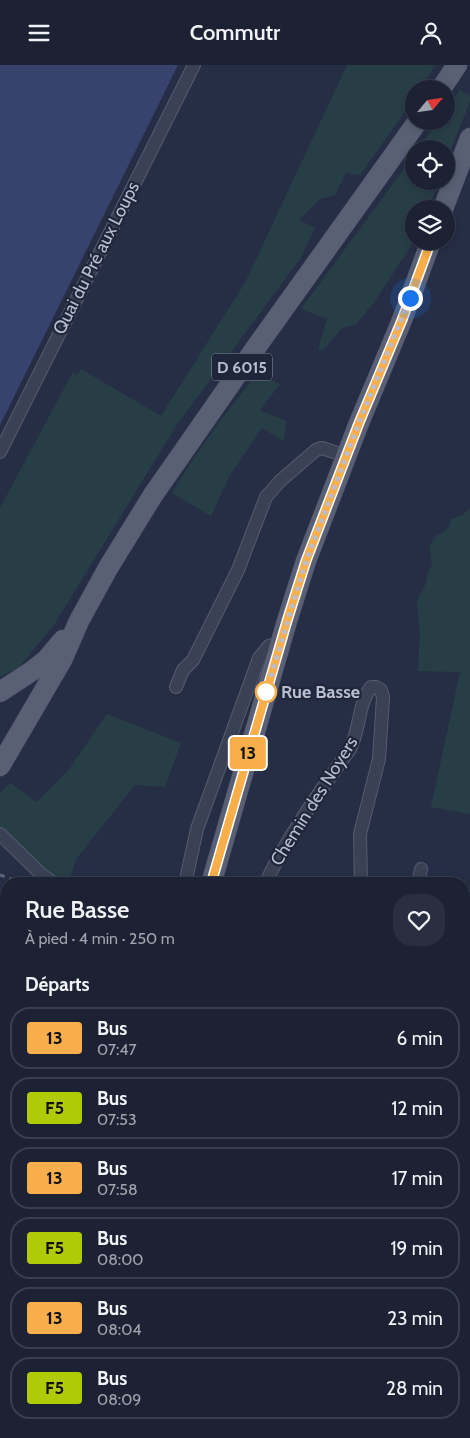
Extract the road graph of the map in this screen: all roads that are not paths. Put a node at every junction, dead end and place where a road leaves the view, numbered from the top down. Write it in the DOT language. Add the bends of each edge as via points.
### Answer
graph roads {
  1 [pos="194,65"];
  2 [pos="457,65"];
  3 [pos="447,80"];
  4 [pos="412,130"];
  5 [pos="470,138"];
  6 [pos="446,200"];
  7 [pos="428,250"];
  8 [pos="0,452"];
  9 [pos="346,456"];
  10 [pos="78,621"];
  11 [pos="282,642"];
  12 [pos="176,687"];
  13 [pos="0,691"];
  14 [pos="0,766"];
  15 [pos="0,834"];
  16 [pos="421,869"];
  17 [pos="45,877"];
  18 [pos="187,877"];
  19 [pos="213,877"];
  20 [pos="268,877"];
  21 [pos="361,877"];
  22 [pos="419,877"];
  1 -- 8 [label="street, Quai du Pré aux Loups"];
  2 -- 3 [label="main road"];
  4 -- 10 [label="main road, D 6015" via="158,488"];
  5 -- 6 [label="main road"];
  7 -- 9 [label="main road"];
  9 -- 11 [label="main road" via="306,561"];
  9 -- 12 [label="street" via="322,448 316,450 266,497 238,571"];
  10 -- 13 [label="main road, D 6015" via="46,660"];
  10 -- 14 [label="main road, D 6015" via="62,660"];
  11 -- 18 [label="street" via="269,646 259,658 196,829"];
  11 -- 19 [label="main road"];
  15 -- 17 [label="street"];
  16 -- 22 [label="street"];
  20 -- 21 [label="street, Chemin des Noyers" via="280,852 350,749 366,694 371,687 376,687 383,697 379,759 360,834"];
}
